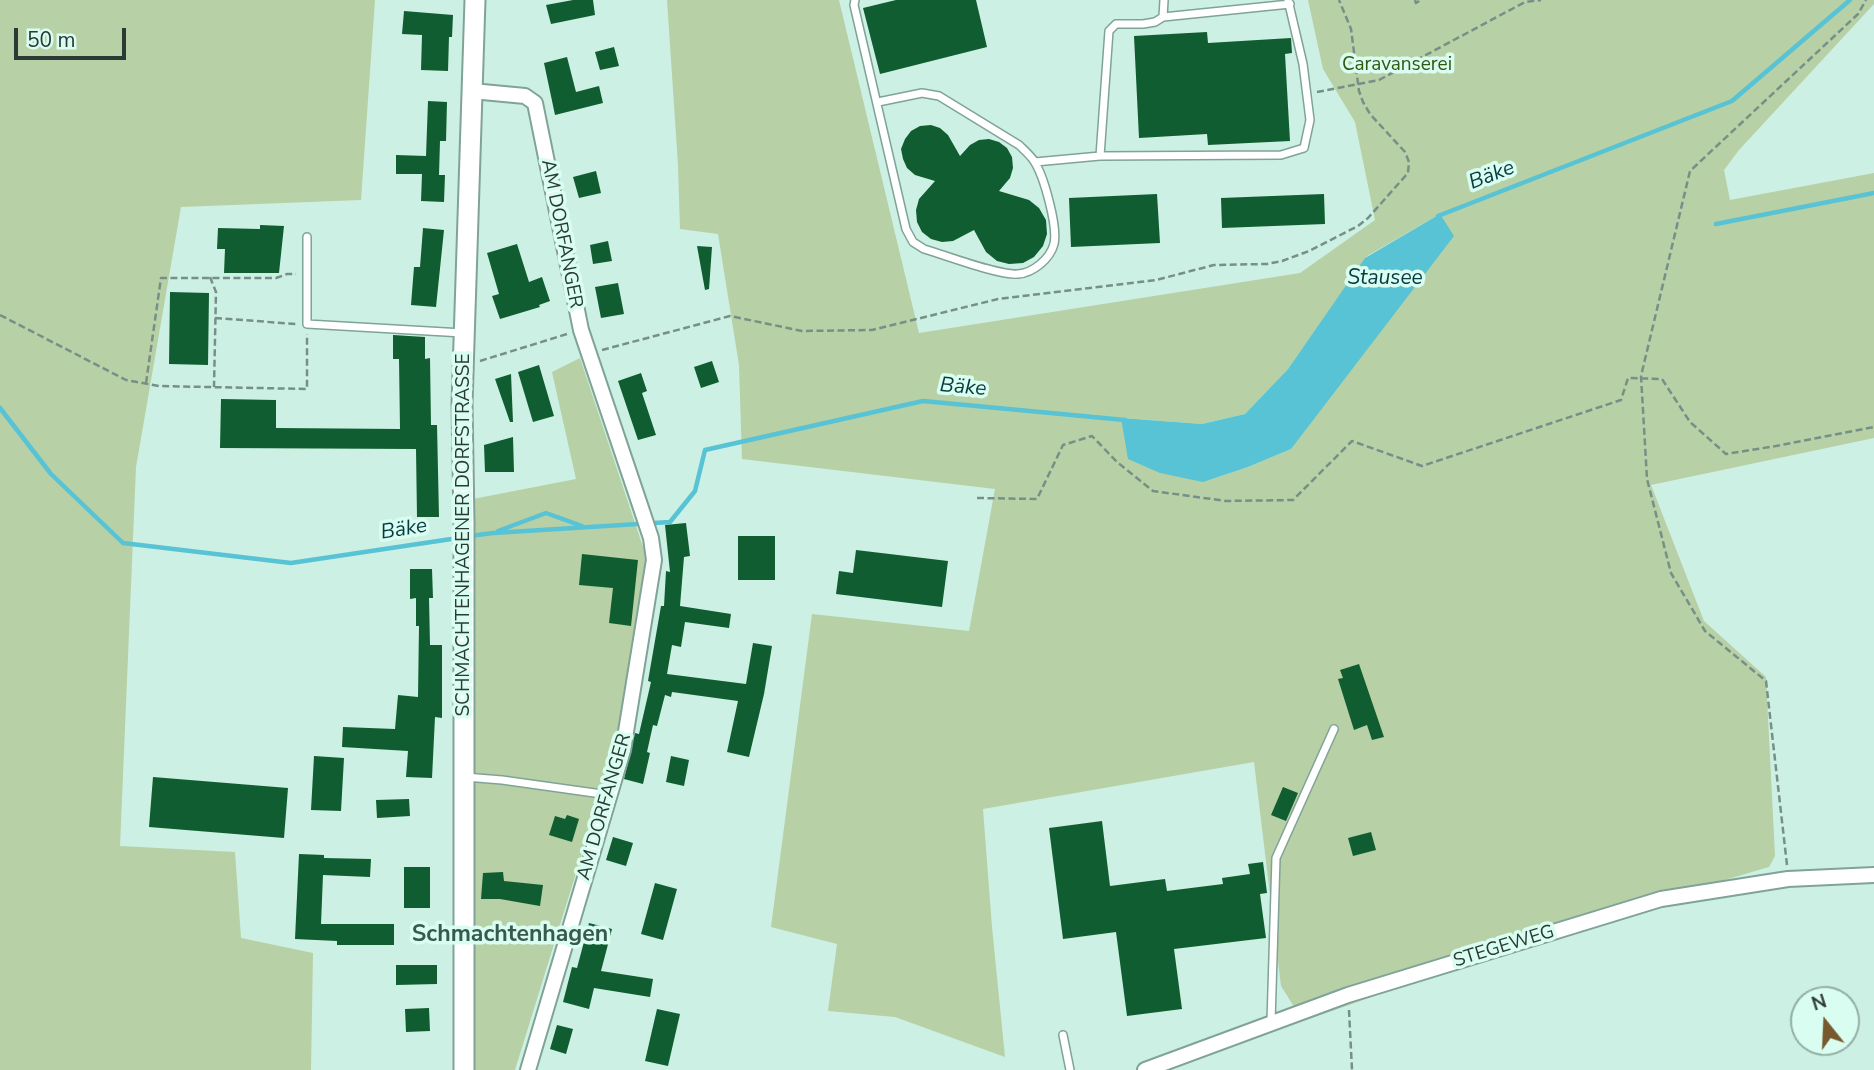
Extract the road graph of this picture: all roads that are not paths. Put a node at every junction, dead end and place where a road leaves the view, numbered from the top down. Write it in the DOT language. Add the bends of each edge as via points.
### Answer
graph roads {
  1 [pos="475,0"];
  2 [pos="855,0"];
  3 [pos="1164,0"];
  4 [pos="1289,2"];
  5 [pos="1163,17"];
  6 [pos="472,91"];
  7 [pos="878,102"];
  8 [pos="1100,156"];
  9 [pos="1035,162"];
  10 [pos="306,237"];
  11 [pos="463,333"];
  12 [pos="1334,729"];
  13 [pos="464,777"];
  14 [pos="610,794"];
  15 [pos="1874,875"];
  16 [pos="1271,1023"];
  17 [pos="1063,1035"];
  18 [pos="464,1070"];
  19 [pos="528,1070"];
  20 [pos="1070,1070"];
  21 [pos="1145,1070"];
  1 -- 6 [label="main road, SCHMACHTENHAGENER DORFSTRASSE"];
  2 -- 7 [label="lane"];
  3 -- 5 [label="lane"];
  4 -- 5 [label="lane"];
  4 -- 8 [label="lane" via="1310,120 1304,148 1281,155"];
  5 -- 8 [label="lane" via="1143,24 1116,24 1109,31"];
  6 -- 11 [label="main road, SCHMACHTENHAGENER DORFSTRASSE"];
  6 -- 14 [label="street, AM DORFANGER" via="525,96 535,103 581,330 651,538 652,573 623,750"];
  7 -- 9 [label="lane" via="922,93 939,96 1019,145"];
  7 -- 9 [label="lane" via="906,229 924,249 1005,273 1032,270 1054,244 1043,181"];
  8 -- 9 [label="lane"];
  10 -- 11 [label="lane" via="307,324"];
  11 -- 13 [label="main road, SCHMACHTENHAGENER DORFSTRASSE"];
  12 -- 16 [label="lane" via="1276,858"];
  13 -- 14 [label="lane"];
  13 -- 18 [label="main road, SCHMACHTENHAGENER DORFSTRASSE"];
  14 -- 19 [label="street, AM DORFANGER"];
  15 -- 16 [label="street, STEGEWEG" via="1788,879 1661,899"];
  16 -- 21 [label="street, STEGEWEG"];
  17 -- 20 [label="lane"];
}
